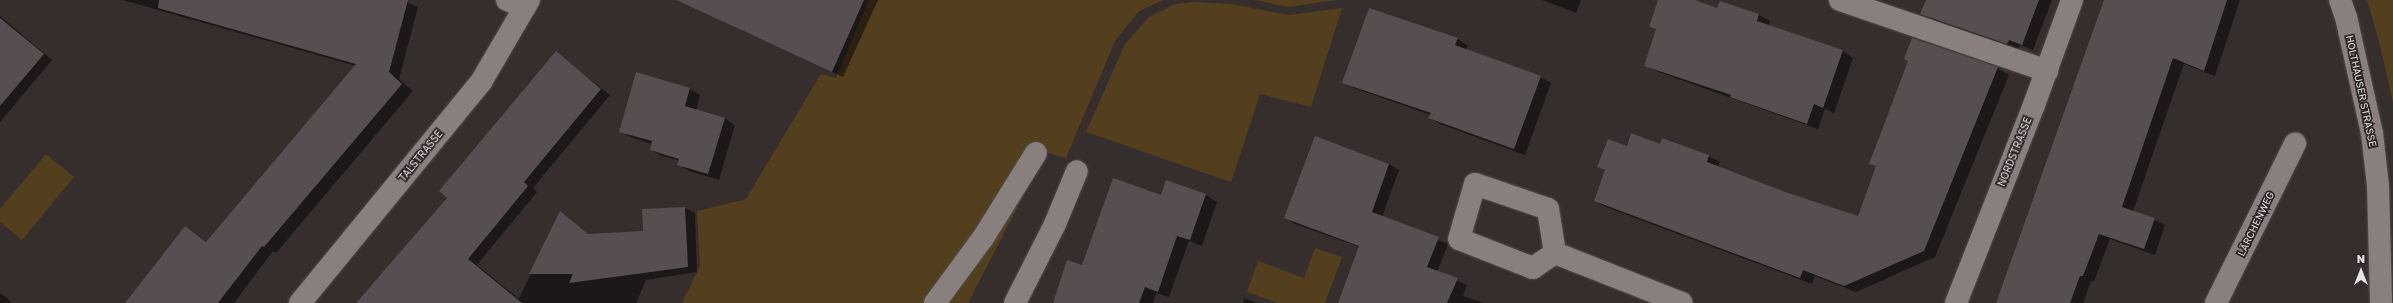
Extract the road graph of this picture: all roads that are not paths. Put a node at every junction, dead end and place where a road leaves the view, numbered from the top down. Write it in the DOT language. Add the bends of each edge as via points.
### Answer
graph roads {
  1 [pos="1840,0"];
  2 [pos="2072,0"];
  3 [pos="2340,0"];
  4 [pos="520,2"];
  5 [pos="2047,71"];
  6 [pos="2295,144"];
  7 [pos="1036,153"];
  8 [pos="1077,171"];
  9 [pos="1555,253"];
  10 [pos="300,303"];
  11 [pos="936,303"];
  12 [pos="1015,303"];
  13 [pos="1682,303"];
  14 [pos="1956,303"];
  15 [pos="2216,303"];
  16 [pos="2381,303"];
  1 -- 5 [label="street"];
  2 -- 5 [label="street, NORDSTRASSE"];
  3 -- 16 [label="street, HOLTHAUSER STRASSE" via="2372,133 2378,186"];
  4 -- 10 [label="street, TALSTRASSE" via="481,82"];
  5 -- 14 [label="street, NORDSTRASSE"];
  6 -- 15 [label="street, LÄRCHENWEG"];
  7 -- 11 [label="street" via="983,238"];
  8 -- 12 [label="street" via="1055,224"];
  9 -- 9 [label="street" via="1533,268 1459,239 1475,184 1548,209"];
  9 -- 13 [label="street"];
}
